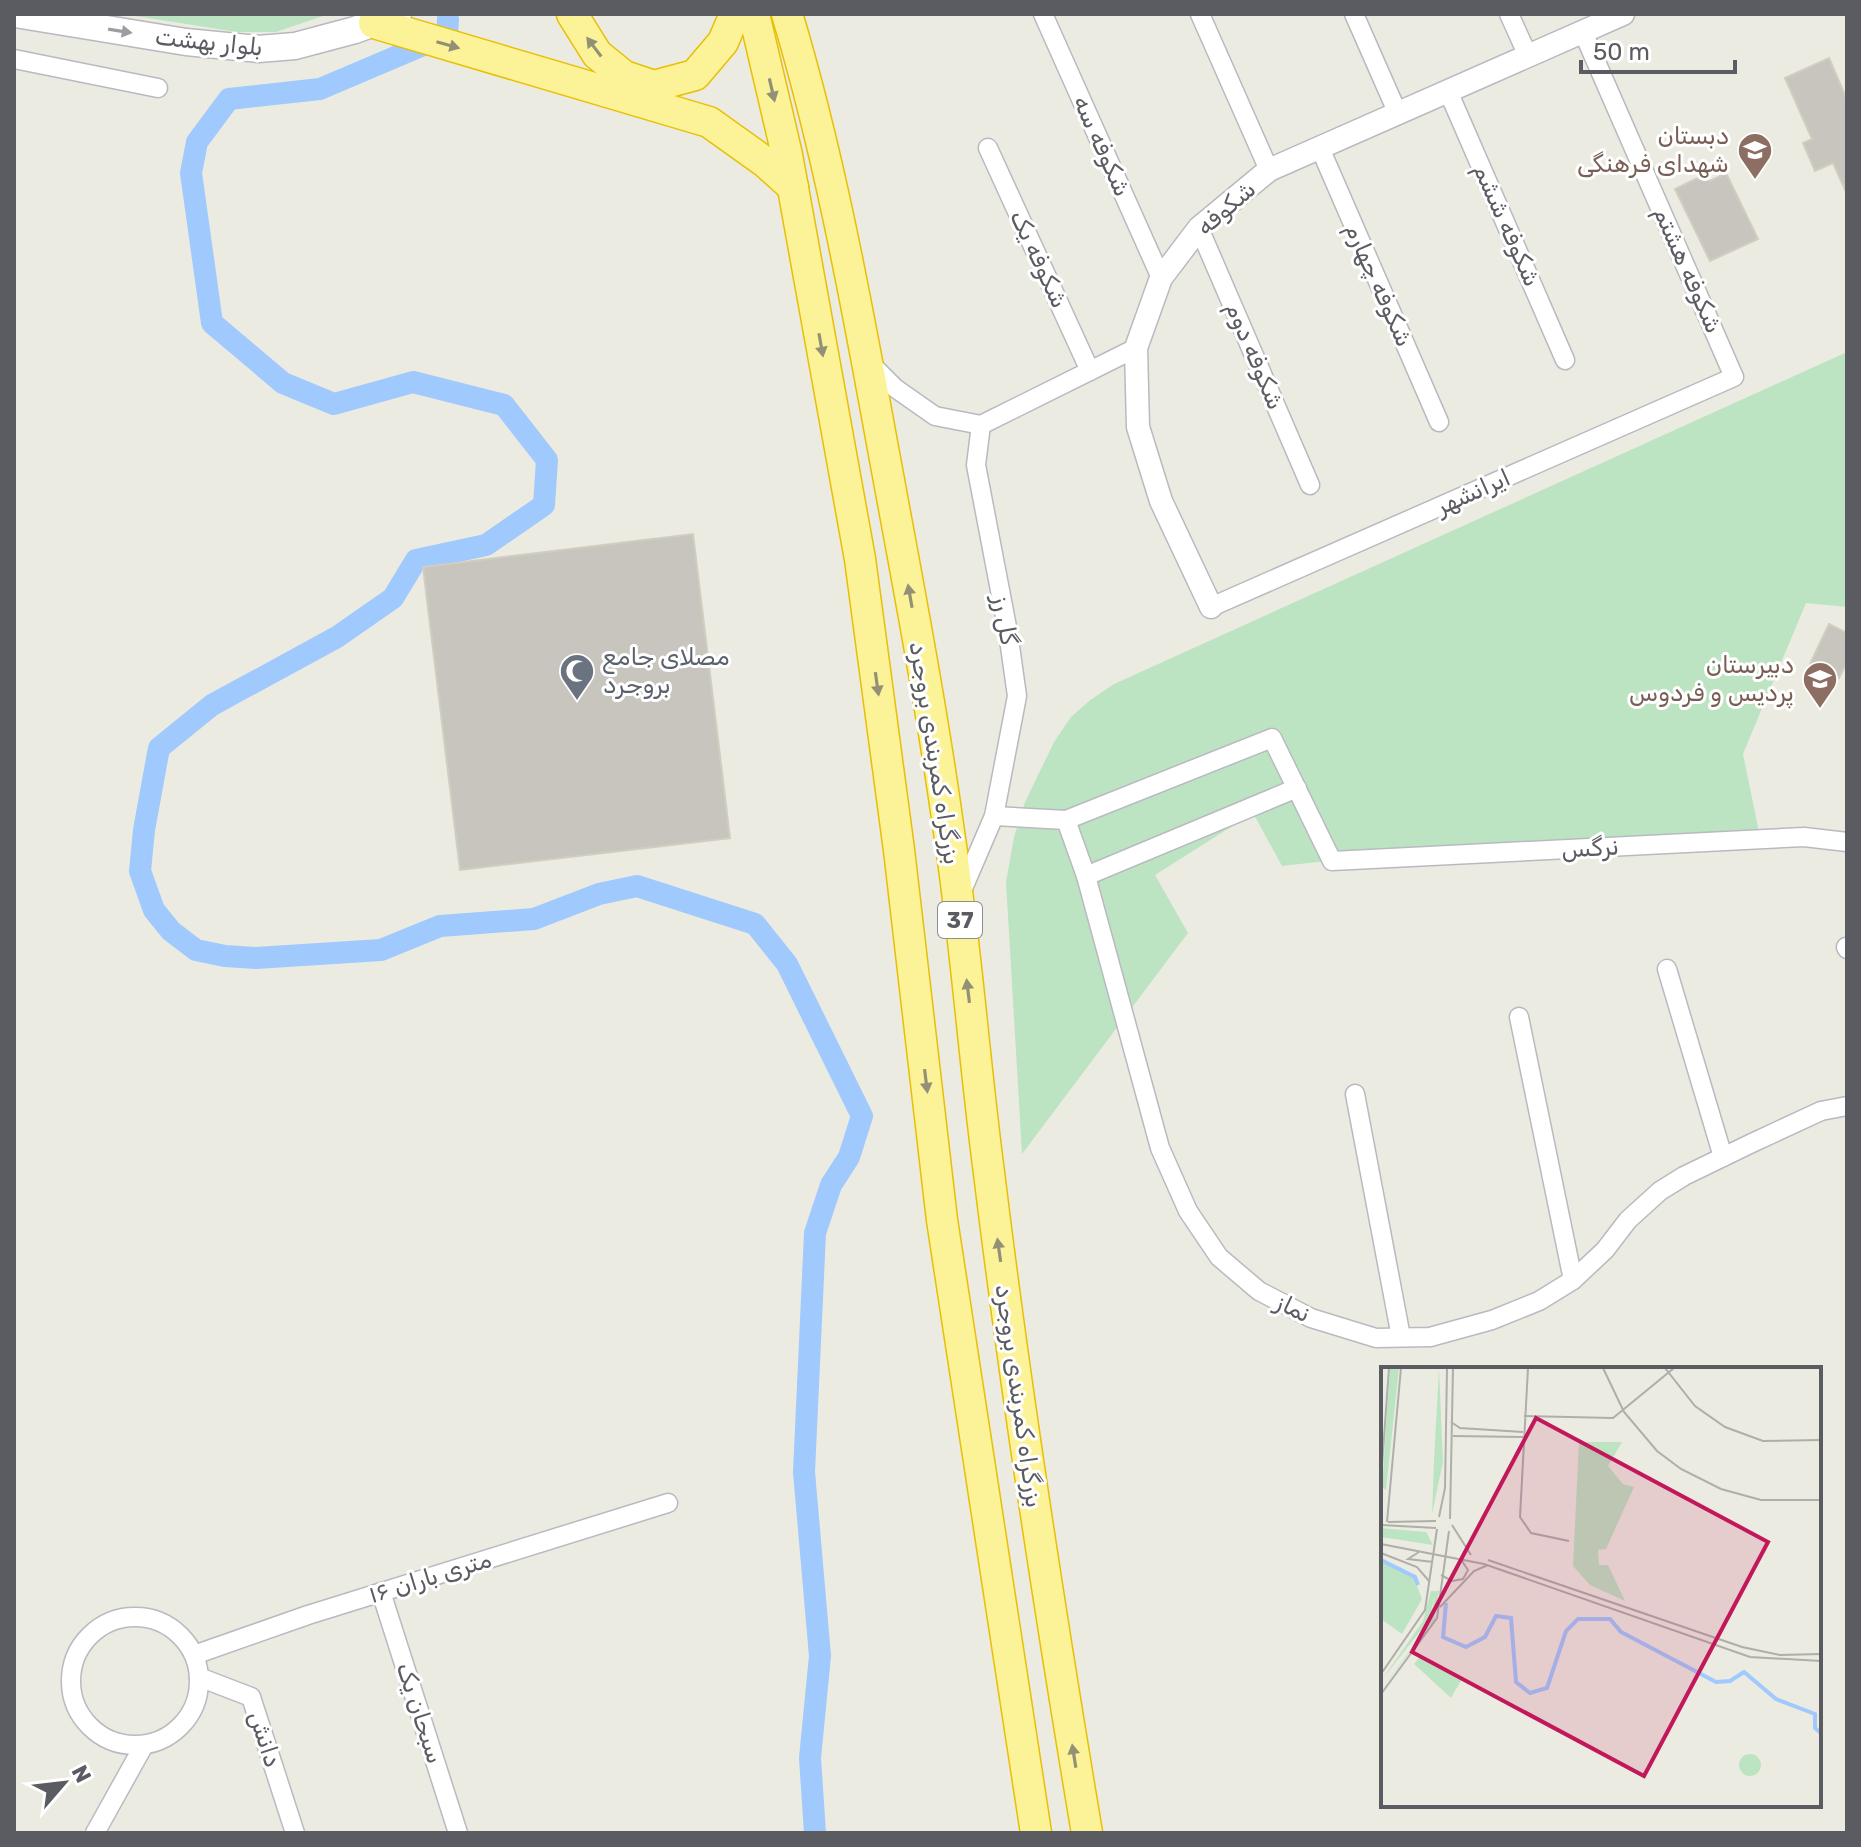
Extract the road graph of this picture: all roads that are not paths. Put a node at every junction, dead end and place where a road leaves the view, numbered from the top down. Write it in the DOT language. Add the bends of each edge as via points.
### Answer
graph roads {
  1 [pos="15,14"];
  2 [pos="572,14"];
  3 [pos="735,14"];
  4 [pos="754,14"];
  5 [pos="787,14"];
  6 [pos="809,14"];
  7 [pos="1043,14"];
  8 [pos="1200,14"];
  9 [pos="1354,14"];
  10 [pos="1509,14"];
  11 [pos="1623,14"];
  12 [pos="386,19"];
  13 [pos="1583,32"];
  14 [pos="797,47"];
  15 [pos="1528,56"];
  16 [pos="14,59"];
  17 [pos="158,88"];
  18 [pos="1448,91"];
  19 [pos="1398,114"];
  20 [pos="988,148"];
  21 [pos="1320,148"];
  22 [pos="1269,170"];
  23 [pos="793,187"];
  24 [pos="1199,228"];
  25 [pos="1161,278"];
  26 [pos="1136,348"];
  27 [pos="867,359"];
  28 [pos="1565,360"];
  29 [pos="1090,371"];
  30 [pos="1734,377"];
  31 [pos="1439,422"];
  32 [pos="981,425"];
  33 [pos="1310,485"];
  34 [pos="1211,607"];
  35 [pos="1297,788"];
  36 [pos="994,816"];
  37 [pos="1066,820"];
  38 [pos="1847,842"];
  39 [pos="1086,876"];
  40 [pos="958,902"];
  41 [pos="1667,969"];
  42 [pos="1519,1017"];
  43 [pos="1355,1094"];
  44 [pos="1847,1106"];
  45 [pos="1723,1157"];
  46 [pos="1573,1280"];
  47 [pos="1401,1337"];
  48 [pos="668,1503"];
  49 [pos="381,1592"];
  50 [pos="194,1655"];
  51 [pos="199,1677"];
  52 [pos="144,1745"];
  53 [pos="95,1833"];
  54 [pos="295,1833"];
  55 [pos="458,1833"];
  56 [pos="1036,1833"];
  57 [pos="1087,1833"];
  1 -- 12 [label="main road, بلوار بهشت, one-way" via="258,49 295,46"];
  3 -- 2 [label="highway, one-way" via="723,42 695,75 654,86 624,76 597,54"];
  4 -- 23 [label="highway, بزرگراه کمربندی بروجرد / 37, one-way"];
  5 -- 14 [label="highway, بزرگراه کمربندی بروجرد / 37"];
  6 -- 14 [label="highway"];
  7 -- 25 [label="street, شکوفه سه"];
  8 -- 22 [label="street"];
  9 -- 19 [label="street"];
  10 -- 15 [label="street"];
  11 -- 13 [label="street, شکوفه"];
  12 -- 23 [label="highway, one-way" via="709,122"];
  13 -- 15 [label="street, شکوفه"];
  13 -- 30 [label="street, شکوفه هشتم"];
  14 -- 27 [label="highway, بزرگراه کمربندی بروجرد / 37"];
  15 -- 18 [label="street, شکوفه"];
  16 -- 17 [label="street"];
  18 -- 19 [label="street, شکوفه"];
  18 -- 28 [label="street, شکوفه ششم"];
  19 -- 21 [label="street, شکوفه"];
  20 -- 29 [label="street, شکوفه یک"];
  21 -- 22 [label="street, شکوفه"];
  21 -- 31 [label="street, شکوفه چهارم"];
  22 -- 24 [label="street, شکوفه"];
  23 -- 56 [label="highway, بزرگراه کمربندی بروجرد / 37, one-way" via="860,559 942,1220"];
  24 -- 25 [label="street, شکوفه"];
  24 -- 33 [label="street, شکوفه دوم"];
  25 -- 26 [label="street, شکوفه"];
  26 -- 29 [label="street"];
  26 -- 34 [label="street, شکوفه" via="1138,427 1161,501"];
  27 -- 32 [label="street" via="895,388 935,416"];
  40 -- 27 [label="highway, بزرگراه کمربندی بروجرد / 37, one-way"];
  29 -- 32 [label="street"];
  30 -- 34 [label="street, ایرانشهر"];
  32 -- 36 [label="street, گل رز" via="976,465 1017,696"];
  35 -- 37 [label="street" via="1272,738"];
  35 -- 38 [label="street, نرگس" via="1332,861 1804,837"];
  35 -- 39 [label="street"];
  36 -- 37 [label="street"];
  36 -- 40 [label="street, گل رز"];
  37 -- 39 [label="street, نماز"];
  39 -- 47 [label="street, نماز" via="1160,1148 1188,1211 1219,1257 1259,1291 1311,1318 1376,1338"];
  57 -- 40 [label="highway, بزرگراه کمربندی بروجرد / 37, one-way" via="1018,1390"];
  41 -- 45 [label="street"];
  42 -- 46 [label="street"];
  43 -- 47 [label="street"];
  44 -- 45 [label="street, نماز" via="1821,1111"];
  45 -- 46 [label="street, نماز" via="1660,1191"];
  46 -- 47 [label="street, نماز" via="1492,1320 1430,1337"];
  48 -- 49 [label="street, ۱۶ متری باران"];
  49 -- 50 [label="street, ۱۶ متری باران"];
  49 -- 55 [label="street, سبحان یک"];
  50 -- 51 [label="street"];
  50 -- 52 [label="street" via="164,1624 143,1617 121,1618 84,1641 71,1682 80,1713 102,1737"];
  51 -- 52 [label="street" via="198,1696 179,1729"];
  51 -- 54 [label="street, دانش" via="251,1697"];
  52 -- 53 [label="street"];
}
